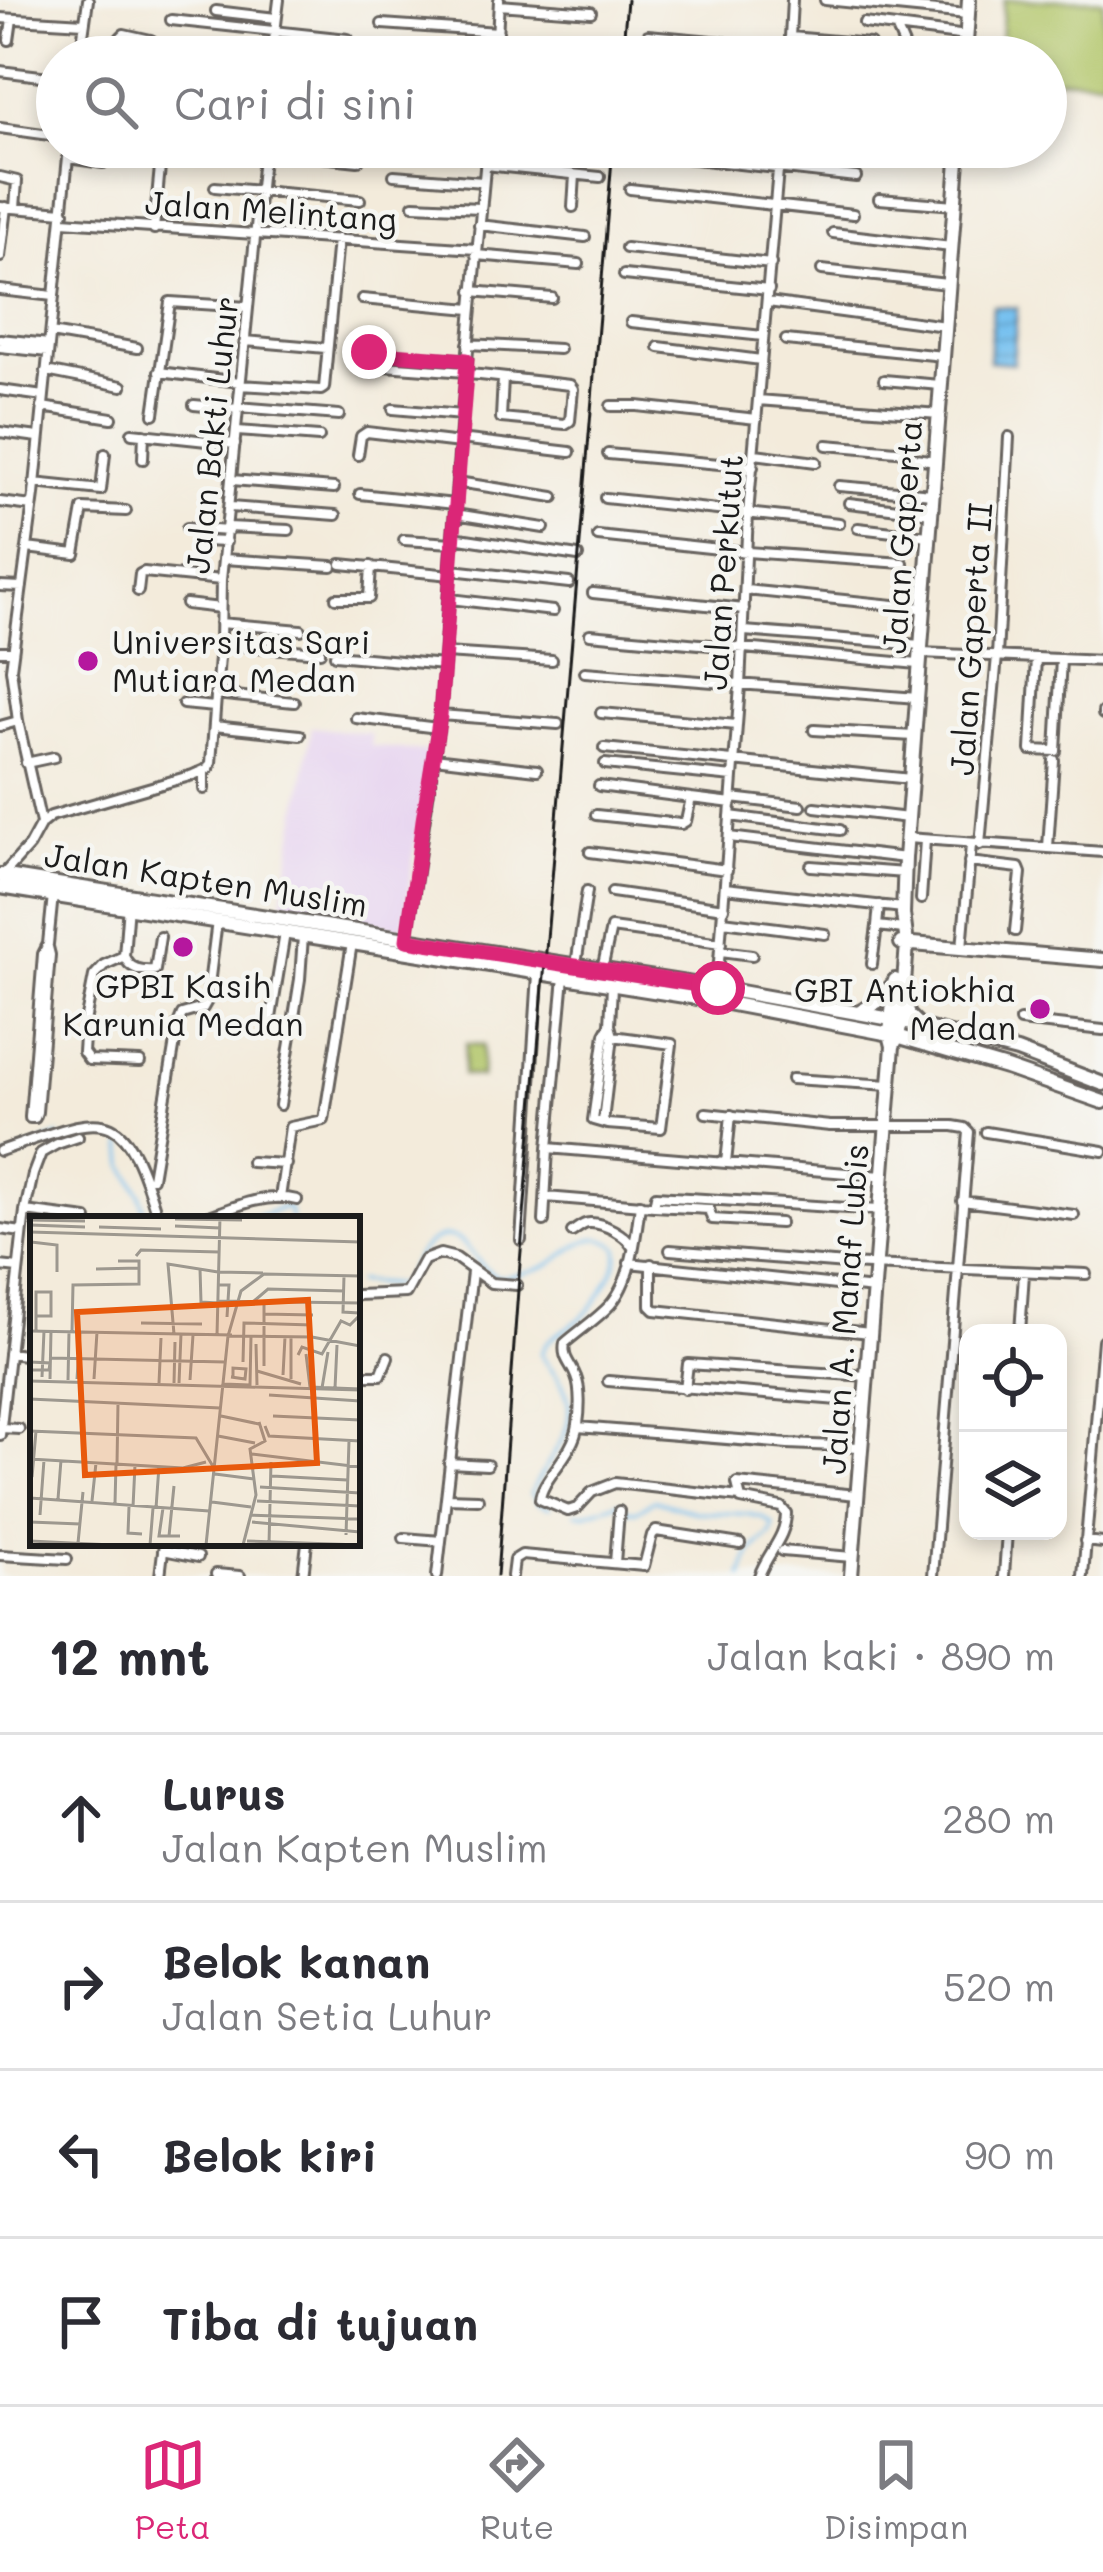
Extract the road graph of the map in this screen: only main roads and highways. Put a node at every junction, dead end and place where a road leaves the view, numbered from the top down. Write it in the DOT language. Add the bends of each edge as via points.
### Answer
graph roads {
  1 [pos="958,168"];
  2 [pos="1,879"];
  3 [pos="129,900"];
  4 [pos="218,914"];
  5 [pos="904,937"];
  6 [pos="406,946"];
  7 [pos="1103,960"];
  8 [pos="895,982"];
  9 [pos="717,994"];
  10 [pos="902,996"];
  11 [pos="859,1012"];
  12 [pos="896,1020"];
  13 [pos="920,1024"];
  14 [pos="894,1039"];
  15 [pos="1103,1084"];
  16 [pos="1103,1102"];
  17 [pos="851,1576"];
  1 -- 5 [label="main road, Jalan Gaperta"];
  2 -- 3 [label="main road, Jalan Kapten Muslim"];
  2 -- 3 [label="main road, Jalan Kapten Muslim" via="53,895"];
  3 -- 4 [label="main road, Jalan Kapten Muslim"];
  4 -- 6 [label="main road, Jalan Kapten Muslim"];
  4 -- 6 [label="main road, Jalan Kapten Muslim" via="285,933"];
  5 -- 7 [label="main road"];
  5 -- 8 [label="main road, Jalan Gaperta"];
  5 -- 10 [label="main road, Jalan Gaperta"];
  6 -- 9 [label="main road, Jalan Kapten Muslim" via="576,965"];
  6 -- 9 [label="main road, Jalan Kapten Muslim" via="538,974"];
  8 -- 11 [label="main road"];
  8 -- 12 [label="main road, Jalan Gaperta"];
  9 -- 11 [label="main road, Jalan Kapten Muslim"];
  9 -- 14 [label="main road, Jalan Kapten Muslim"];
  10 -- 12 [label="main road, Jalan Gaperta"];
  10 -- 13 [label="main road"];
  11 -- 12 [label="main road, Jalan Kapten Muslim"];
  12 -- 13 [label="main road, Jalan Kapten Muslim"];
  12 -- 14 [label="main road, Jalan Gaperta"];
  13 -- 15 [label="main road, Jalan Kapten Muslim"];
  14 -- 16 [label="main road, Jalan Kapten Muslim"];
  14 -- 17 [label="main road, Jalan A. Manaf Lubis"];
}
